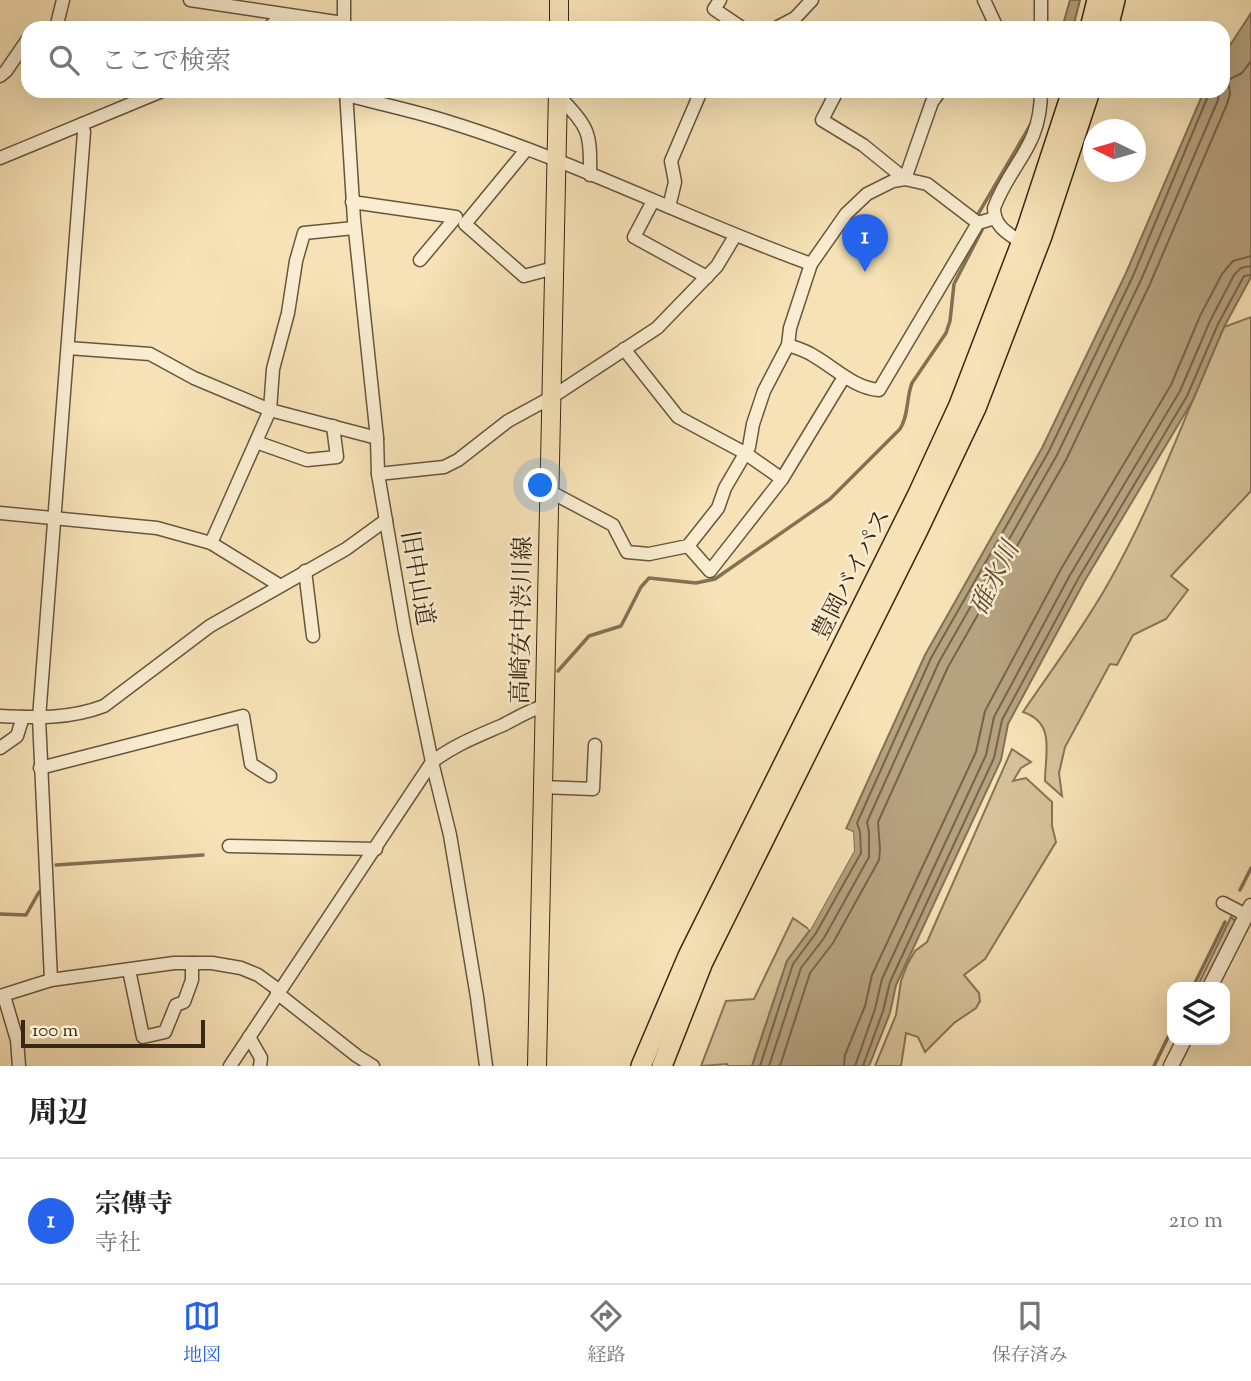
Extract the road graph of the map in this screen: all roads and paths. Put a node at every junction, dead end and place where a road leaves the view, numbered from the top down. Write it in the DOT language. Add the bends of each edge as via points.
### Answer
graph roads {
  1 [pos="63,0"];
  2 [pos="190,0"];
  3 [pos="344,0"];
  4 [pos="559,0"];
  5 [pos="720,0"];
  6 [pos="811,0"];
  7 [pos="984,0"];
  8 [pos="1041,0"];
  9 [pos="1097,0"];
  10 [pos="1115,0"];
  11 [pos="210,2"];
  12 [pos="284,15"];
  13 [pos="58,21"];
  14 [pos="277,21"];
  15 [pos="319,21"];
  16 [pos="343,21"];
  17 [pos="559,21"];
  18 [pos="732,21"];
  19 [pos="793,21"];
  20 [pos="994,21"];
  21 [pos="1041,21"];
  22 [pos="1092,21"];
  23 [pos="1110,21"];
  24 [pos="21,49"];
  25 [pos="0,76"];
  26 [pos="145,98"];
  27 [pos="346,98"];
  28 [pos="364,98"];
  29 [pos="558,98"];
  30 [pos="562,98"];
  31 [pos="698,98"];
  32 [pos="833,98"];
  33 [pos="936,98"];
  34 [pos="1038,98"];
  35 [pos="1070,98"];
  36 [pos="1087,98"];
  37 [pos="82,124"];
  38 [pos="526,150"];
  39 [pos="0,159"];
  40 [pos="556,162"];
  41 [pos="590,175"];
  42 [pos="905,179"];
  43 [pos="653,201"];
  44 [pos="352,202"];
  45 [pos="669,207"];
  46 [pos="995,218"];
  47 [pos="978,223"];
  48 [pos="354,228"];
  49 [pos="735,236"];
  50 [pos="1029,248"];
  51 [pos="420,260"];
  52 [pos="811,264"];
  53 [pos="554,268"];
  54 [pos="707,277"];
  55 [pos="788,345"];
  56 [pos="68,348"];
  57 [pos="624,349"];
  58 [pos="844,377"];
  59 [pos="552,397"];
  60 [pos="270,410"];
  61 [pos="333,426"];
  62 [pos="377,438"];
  63 [pos="256,442"];
  64 [pos="746,453"];
  65 [pos="378,474"];
  66 [pos="782,479"];
  67 [pos="549,491"];
  68 [pos="0,513"];
  69 [pos="55,517"];
  70 [pos="386,520"];
  71 [pos="211,543"];
  72 [pos="688,546"];
  73 [pos="305,571"];
  74 [pos="279,585"];
  75 [pos="313,636"];
  76 [pos="544,706"];
  77 [pos="0,716"];
  78 [pos="23,717"];
  79 [pos="39,718"];
  80 [pos="595,745"];
  81 [pos="0,748"];
  82 [pos="432,762"];
  83 [pos="40,768"];
  84 [pos="270,776"];
  85 [pos="542,787"];
  86 [pos="229,846"];
  87 [pos="376,849"];
  88 [pos="1223,903"];
  89 [pos="1249,910"];
  90 [pos="192,963"];
  91 [pos="129,970"];
  92 [pos="51,980"];
  93 [pos="1213,982"];
  94 [pos="279,992"];
  95 [pos="2,996"];
  96 [pos="249,1037"];
  97 [pos="1182,1045"];
  98 [pos="19,1066"];
  99 [pos="230,1066"];
  100 [pos="260,1066"];
  101 [pos="373,1066"];
  102 [pos="486,1066"];
  103 [pos="537,1066"];
  104 [pos="641,1066"];
  105 [pos="662,1066"];
  106 [pos="1171,1066"];
  1 -- 13 [label="street"];
  2 -- 11 [label="street"];
  3 -- 16 [label="street"];
  4 -- 17 [label="main road"];
  5 -- 18 [label="street" via="714,9"];
  6 -- 19 [label="street"];
  7 -- 20 [label="street"];
  8 -- 21 [label="street"];
  9 -- 22 [label="highway"];
  10 -- 23 [label="highway"];
  11 -- 12 [label="street"];
  12 -- 14 [label="street"];
  12 -- 15 [label="street"];
  24 -- 25 [label="street"];
  26 -- 37 [label="street"];
  27 -- 44 [label="street, 旧中山道"];
  28 -- 38 [label="street"];
  29 -- 40 [label="main road, 高崎安中渋川線"];
  30 -- 41 [label="street" via="583,123 591,142"];
  31 -- 45 [label="street" via="671,161 675,182"];
  32 -- 42 [label="street" via="822,120"];
  33 -- 42 [label="street"];
  34 -- 46 [label="street" via="1038,125 996,203"];
  35 -- 50 [label="highway, 豊岡バイパス"];
  36 -- 50 [label="highway, 豊岡バイパス"];
  37 -- 39 [label="street"];
  37 -- 56 [label="street"];
  38 -- 40 [label="street"];
  38 -- 53 [label="street" via="464,225 524,276"];
  40 -- 41 [label="street"];
  40 -- 53 [label="main road, 高崎安中渋川線"];
  41 -- 43 [label="street"];
  42 -- 47 [label="street" via="927,184"];
  42 -- 52 [label="street" via="867,194 846,214"];
  43 -- 45 [label="street"];
  43 -- 54 [label="street" via="634,237"];
  44 -- 48 [label="street, 旧中山道"];
  44 -- 51 [label="street" via="456,217"];
  45 -- 49 [label="street"];
  46 -- 47 [label="street"];
  46 -- 50 [label="street" via="1000,228"];
  47 -- 58 [label="street" via="879,390"];
  48 -- 60 [label="street" via="304,233 273,369"];
  48 -- 62 [label="street, 旧中山道"];
  49 -- 52 [label="street"];
  49 -- 54 [label="street"];
  50 -- 104 [label="highway, 豊岡バイパス" via="934,460 688,956"];
  50 -- 105 [label="highway, 豊岡バイパス" via="1001,347 955,455 703,962"];
  52 -- 55 [label="street"];
  53 -- 59 [label="main road, 高崎安中渋川線"];
  54 -- 57 [label="street" via="657,328"];
  55 -- 58 [label="street" via="813,355"];
  55 -- 64 [label="street" via="764,391"];
  56 -- 60 [label="street" via="150,354"];
  56 -- 69 [label="street"];
  57 -- 59 [label="street"];
  57 -- 64 [label="street" via="678,417"];
  58 -- 66 [label="street"];
  59 -- 65 [label="street" via="508,421 444,467"];
  59 -- 67 [label="main road, 高崎安中渋川線"];
  60 -- 61 [label="street"];
  60 -- 63 [label="street"];
  61 -- 62 [label="street"];
  61 -- 63 [label="street" via="337,457 307,460"];
  62 -- 65 [label="street, 旧中山道"];
  63 -- 71 [label="street"];
  64 -- 66 [label="street"];
  64 -- 72 [label="street" via="718,508"];
  65 -- 70 [label="street, 旧中山道"];
  66 -- 72 [label="street" via="710,571"];
  67 -- 72 [label="street" via="614,525 627,552 649,554"];
  67 -- 76 [label="main road, 高崎安中渋川線"];
  68 -- 69 [label="street"];
  69 -- 71 [label="street" via="157,528"];
  69 -- 79 [label="street"];
  70 -- 73 [label="street"];
  70 -- 82 [label="street, 旧中山道"];
  71 -- 74 [label="street"];
  73 -- 74 [label="street"];
  73 -- 75 [label="street"];
  74 -- 79 [label="street" via="209,626 104,706 86,713"];
  76 -- 82 [label="street" via="463,742"];
  76 -- 85 [label="main road, 高崎安中渋川線"];
  77 -- 78 [label="street"];
  78 -- 79 [label="street"];
  78 -- 81 [label="street" via="17,736"];
  79 -- 83 [label="street"];
  80 -- 85 [label="street" via="593,789"];
  82 -- 87 [label="street"];
  82 -- 102 [label="street, 旧中山道" via="450,835"];
  83 -- 84 [label="street" via="243,716 251,764"];
  83 -- 92 [label="street"];
  85 -- 103 [label="main road, 高崎安中渋川線"];
  86 -- 87 [label="street"];
  87 -- 94 [label="street"];
  88 -- 89 [label="street"];
  89 -- 93 [label="street"];
  90 -- 91 [label="street"];
  90 -- 91 [label="street" via="184,1002 176,1005 165,1032 144,1037"];
  90 -- 94 [label="street" via="241,968"];
  91 -- 92 [label="street"];
  92 -- 95 [label="street"];
  94 -- 96 [label="street"];
  94 -- 101 [label="street"];
  95 -- 98 [label="street" via="18,1041"];
  96 -- 99 [label="street"];
  96 -- 100 [label="street" via="261,1058"];
  97 -- 106 [label="street"];
}
